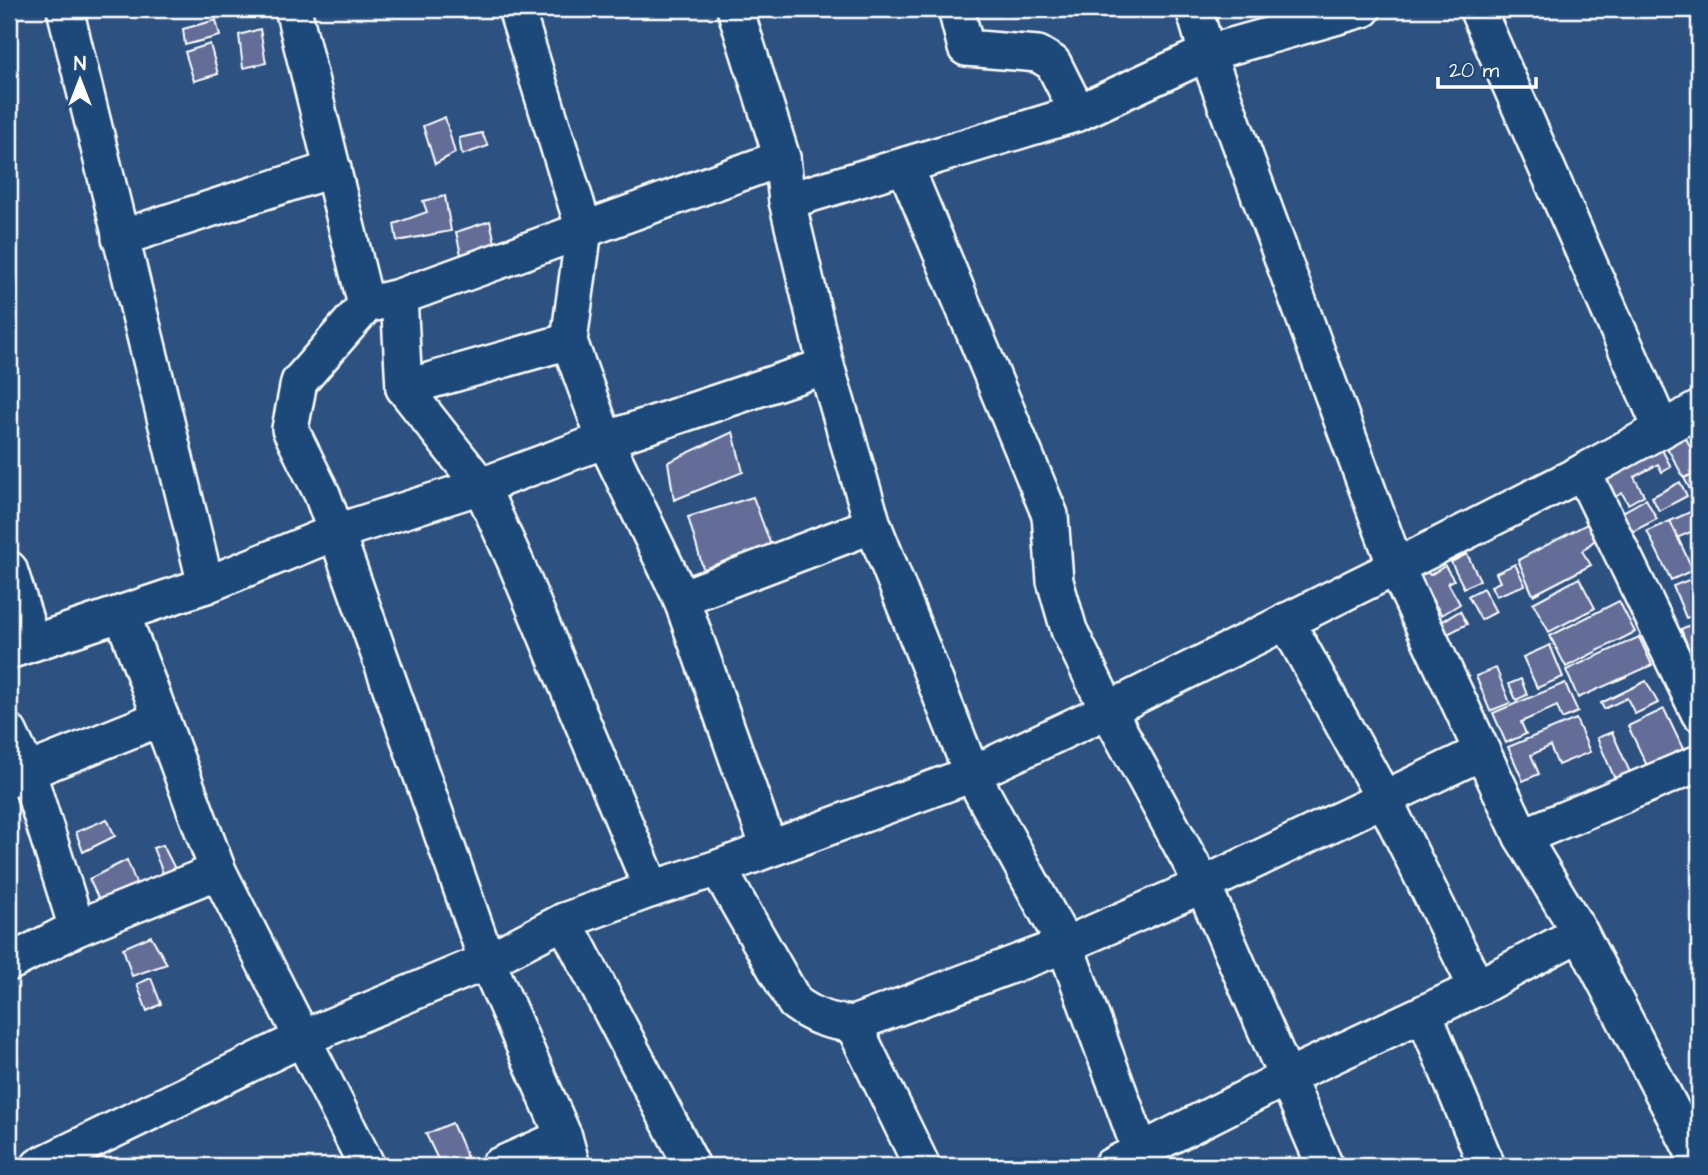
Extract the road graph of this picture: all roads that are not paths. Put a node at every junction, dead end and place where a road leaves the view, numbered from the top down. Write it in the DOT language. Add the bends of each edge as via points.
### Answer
graph roads {
  1 [pos="65,9"];
  2 [pos="293,9"];
  3 [pos="516,9"];
  4 [pos="735,9"];
  5 [pos="956,9"];
  6 [pos="1194,9"];
  7 [pos="1363,9"];
  8 [pos="1477,9"];
  9 [pos="1208,53"];
  10 [pos="1078,113"];
  11 [pos="782,158"];
  12 [pos="905,166"];
  13 [pos="333,169"];
  14 [pos="787,201"];
  15 [pos="584,229"];
  16 [pos="120,238"];
  17 [pos="382,301"];
  18 [pos="569,341"];
  19 [pos="826,366"];
  20 [pos="404,388"];
  21 [pos="1699,410"];
  22 [pos="1662,430"];
  23 [pos="605,440"];
  24 [pos="1583,472"];
  25 [pos="481,486"];
  26 [pos="873,525"];
  27 [pos="336,532"];
  28 [pos="1396,567"];
  29 [pos="9,569"];
  30 [pos="206,584"];
  31 [pos="681,598"];
  32 [pos="122,614"];
  33 [pos="1286,621"];
  34 [pos="20,646"];
  35 [pos="1108,710"];
  36 [pos="1699,713"];
  37 [pos="161,718"];
  38 [pos="9,732"];
  39 [pos="1482,752"];
  40 [pos="1699,763"];
  41 [pos="18,774"];
  42 [pos="972,774"];
  43 [pos="1382,797"];
  44 [pos="1522,837"];
  45 [pos="769,848"];
  46 [pos="718,868"];
  47 [pos="218,872"];
  48 [pos="1203,885"];
  49 [pos="652,889"];
  50 [pos="564,921"];
  51 [pos="77,928"];
  52 [pos="1580,933"];
  53 [pos="1065,945"];
  54 [pos="487,961"];
  55 [pos="9,963"];
  56 [pos="1477,988"];
  57 [pos="1424,1014"];
  58 [pos="853,1024"];
  59 [pos="303,1038"];
  60 [pos="1287,1077"];
  61 [pos="568,1152"];
  62 [pos="1132,1161"];
  63 [pos="1699,1163"];
  64 [pos="39,1166"];
  65 [pos="367,1166"];
  66 [pos="498,1166"];
  67 [pos="692,1166"];
  68 [pos="922,1166"];
  69 [pos="1325,1166"];
  70 [pos="1487,1166"];
  1 -- 16 [label="street"];
  2 -- 13 [label="street"];
  3 -- 15 [label="street"];
  4 -- 11 [label="street"];
  5 -- 10 [label="street" via="966,48 1038,54 1053,63"];
  6 -- 9 [label="street"];
  7 -- 9 [label="street"];
  8 -- 22 [label="street"];
  9 -- 10 [label="street"];
  9 -- 28 [label="street"];
  10 -- 12 [label="street"];
  11 -- 14 [label="street"];
  11 -- 15 [label="street"];
  12 -- 14 [label="street"];
  12 -- 35 [label="street" via="1050,515 1055,581 1069,630"];
  13 -- 16 [label="street"];
  13 -- 17 [label="street"];
  14 -- 19 [label="street"];
  15 -- 17 [label="street"];
  15 -- 18 [label="street"];
  16 -- 30 [label="street"];
  17 -- 20 [label="street"];
  17 -- 27 [label="street" via="299,383 290,429"];
  18 -- 20 [label="street"];
  18 -- 23 [label="street"];
  19 -- 23 [label="street"];
  19 -- 26 [label="street"];
  20 -- 25 [label="street"];
  21 -- 22 [label="street"];
  22 -- 24 [label="street"];
  23 -- 25 [label="street"];
  23 -- 31 [label="street"];
  24 -- 28 [label="street"];
  24 -- 36 [label="street"];
  25 -- 27 [label="street"];
  25 -- 49 [label="street"];
  26 -- 31 [label="street"];
  26 -- 42 [label="street"];
  27 -- 30 [label="street"];
  27 -- 54 [label="street"];
  28 -- 33 [label="street"];
  28 -- 39 [label="street"];
  29 -- 34 [label="street"];
  30 -- 32 [label="street"];
  31 -- 45 [label="street"];
  32 -- 34 [label="street"];
  32 -- 37 [label="street"];
  33 -- 35 [label="street"];
  33 -- 43 [label="street"];
  35 -- 42 [label="street"];
  35 -- 48 [label="street"];
  37 -- 41 [label="street"];
  37 -- 47 [label="street"];
  38 -- 41 [label="street"];
  39 -- 43 [label="street"];
  39 -- 44 [label="street"];
  40 -- 44 [label="street"];
  41 -- 51 [label="street"];
  42 -- 45 [label="street"];
  42 -- 53 [label="street"];
  43 -- 48 [label="street"];
  43 -- 56 [label="street"];
  44 -- 52 [label="street"];
  45 -- 46 [label="street"];
  46 -- 49 [label="street"];
  46 -- 58 [label="street" via="795,1003 827,1021"];
  47 -- 51 [label="street"];
  47 -- 59 [label="street"];
  48 -- 53 [label="street"];
  48 -- 60 [label="street"];
  49 -- 50 [label="street"];
  50 -- 54 [label="street"];
  50 -- 67 [label="street"];
  51 -- 55 [label="street"];
  52 -- 56 [label="street"];
  52 -- 63 [label="street"];
  53 -- 58 [label="street"];
  53 -- 62 [label="street"];
  54 -- 59 [label="street"];
  54 -- 61 [label="street"];
  56 -- 57 [label="street"];
  57 -- 60 [label="street"];
  57 -- 70 [label="street"];
  58 -- 68 [label="street"];
  59 -- 64 [label="street"];
  59 -- 65 [label="street"];
  60 -- 62 [label="street"];
  60 -- 69 [label="street"];
  61 -- 66 [label="street"];
}
